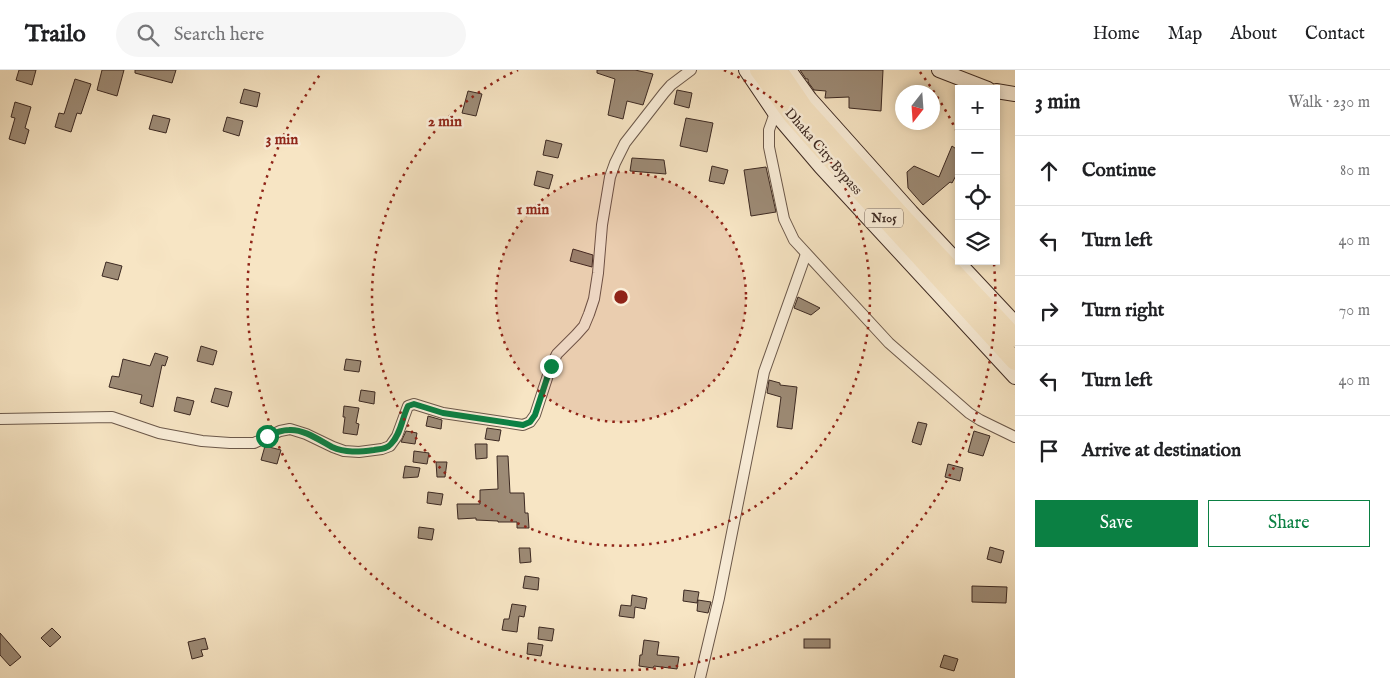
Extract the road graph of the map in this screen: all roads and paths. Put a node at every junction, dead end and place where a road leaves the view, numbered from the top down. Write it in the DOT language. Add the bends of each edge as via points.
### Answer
graph roads {
  1 [pos="691,70"];
  2 [pos="746,70"];
  3 [pos="759,70"];
  4 [pos="778,70"];
  5 [pos="789,70"];
  6 [pos="939,70"];
  7 [pos="978,85"];
  8 [pos="1000,92"];
  9 [pos="1015,94"];
  10 [pos="775,112"];
  11 [pos="806,254"];
  12 [pos="1015,322"];
  13 [pos="1015,338"];
  14 [pos="1015,361"];
  15 [pos="1015,377"];
  16 [pos="0,419"];
  17 [pos="1015,437"];
  18 [pos="700,678"];
  1 -- 16 [label="street" via="671,84 625,143 615,163 602,225 594,299 584,326 557,354 530,422 523,425 443,413 414,404 408,406 390,446 359,452 344,451 290,429 254,443 230,443 159,433 112,417"];
  2 -- 10 [label="main road"];
  3 -- 14 [label="highway, Dhaka City Bypass / N105" via="828,157"];
  4 -- 13 [label="highway, Dhaka City Bypass / N105" via="804,108"];
  5 -- 12 [label="main road" via="810,99 904,205"];
  6 -- 7 [label="main road"];
  8 -- 9 [label="main road"];
  10 -- 11 [label="street" via="768,139 784,219 794,240"];
  10 -- 15 [label="main road" via="821,167"];
  11 -- 17 [label="street" via="863,317 910,362 970,413"];
  11 -- 18 [label="street" via="764,372"];
}
